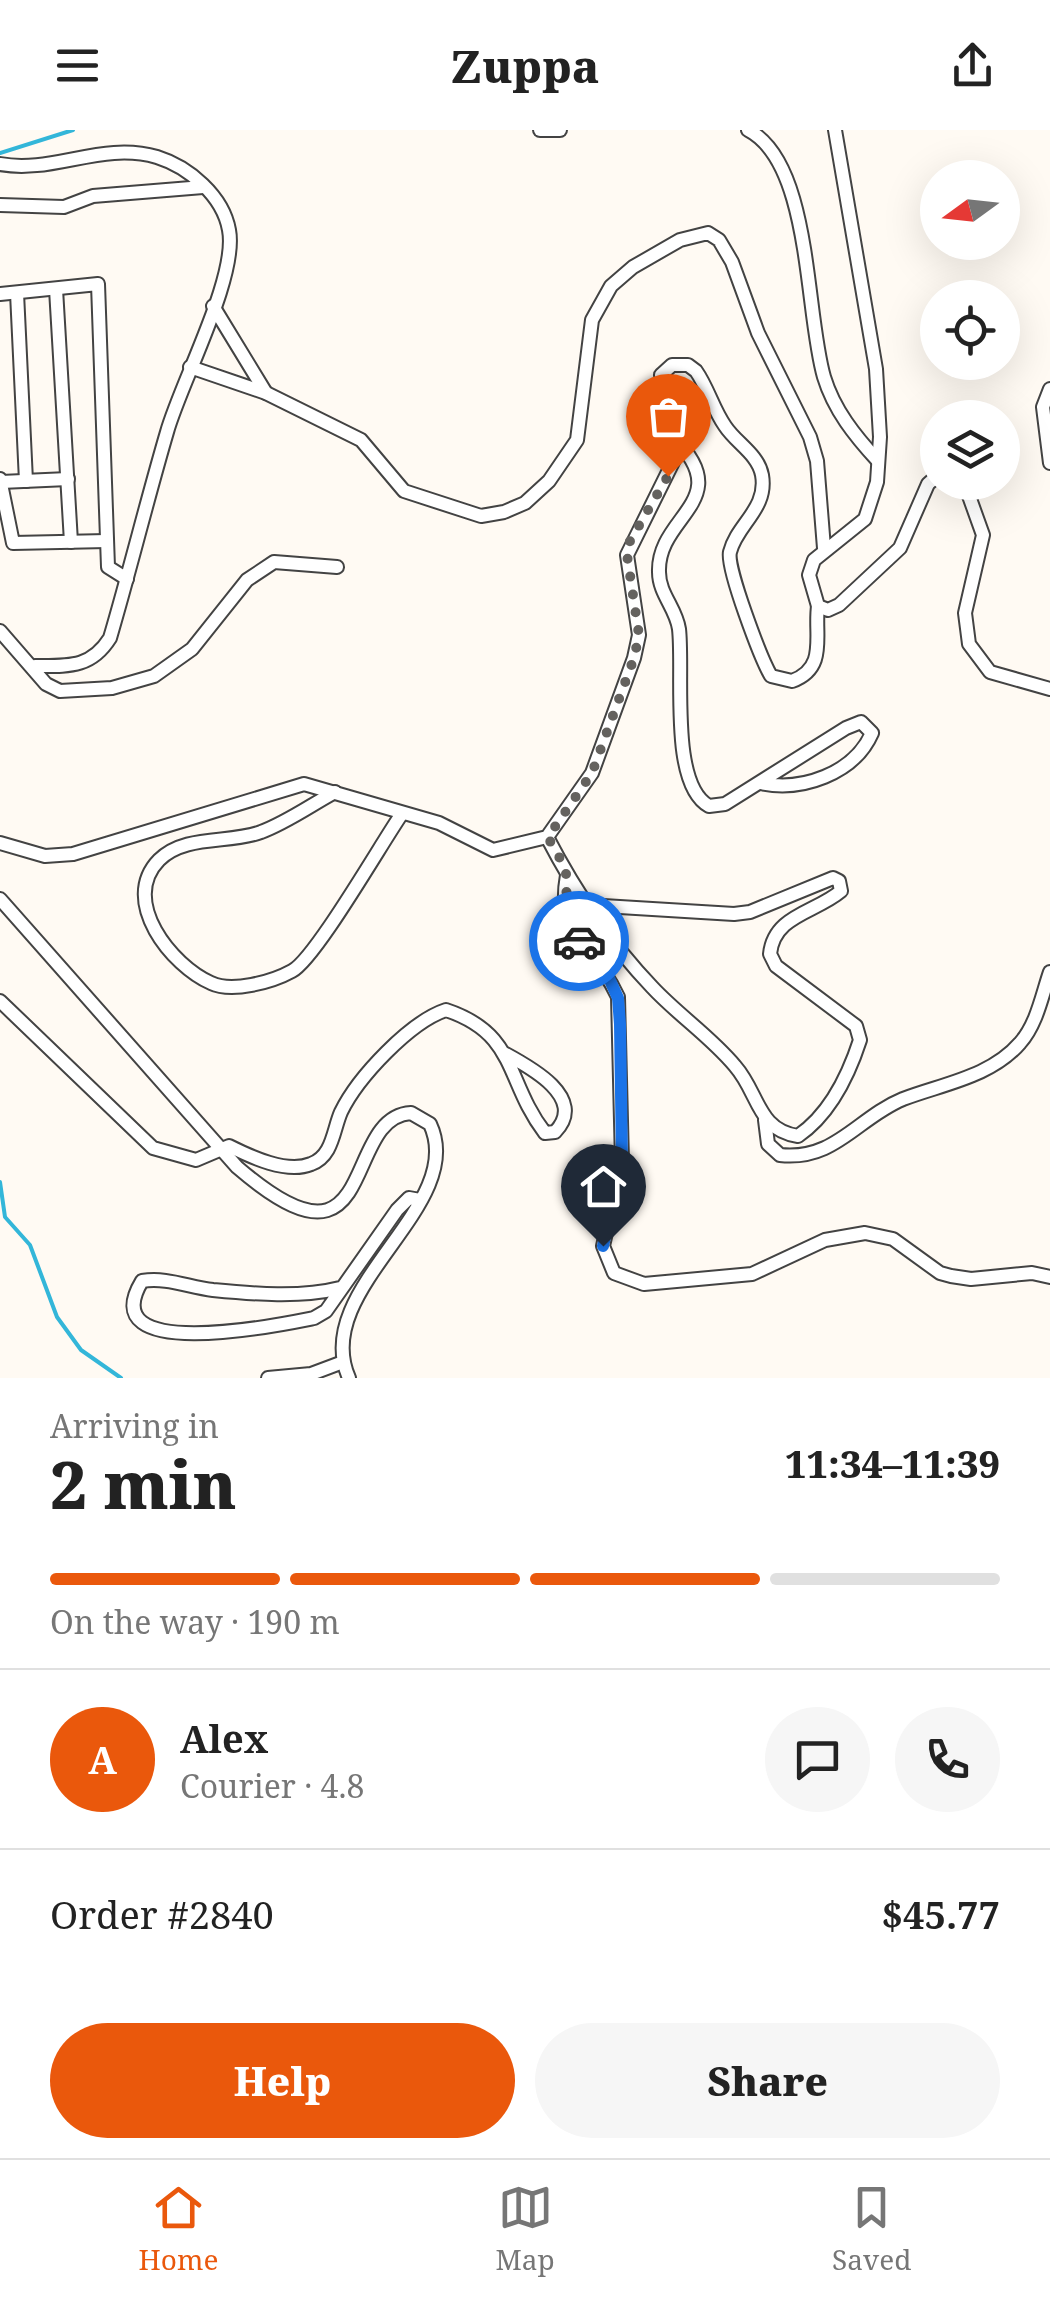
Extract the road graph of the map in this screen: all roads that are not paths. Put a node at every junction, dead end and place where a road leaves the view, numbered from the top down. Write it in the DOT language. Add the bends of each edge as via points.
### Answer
graph roads {
  1 [pos="540,130"];
  2 [pos="560,130"];
  3 [pos="748,130"];
  4 [pos="834,130"];
  5 [pos="0,164"];
  6 [pos="203,186"];
  7 [pos="0,205"];
  8 [pos="56,289"];
  9 [pos="16,293"];
  10 [pos="0,294"];
  11 [pos="213,306"];
  12 [pos="190,367"];
  13 [pos="1050,388"];
  14 [pos="266,393"];
  15 [pos="674,438"];
  16 [pos="878,461"];
  17 [pos="1050,462"];
  18 [pos="68,479"];
  19 [pos="1,481"];
  20 [pos="26,481"];
  21 [pos="921,500"];
  22 [pos="970,500"];
  23 [pos="107,541"];
  24 [pos="71,542"];
  25 [pos="824,548"];
  26 [pos="336,567"];
  27 [pos="127,579"];
  28 [pos="818,606"];
  29 [pos="0,631"];
  30 [pos="35,666"];
  31 [pos="1050,689"];
  32 [pos="760,783"];
  33 [pos="335,792"];
  34 [pos="212,813"];
  35 [pos="401,815"];
  36 [pos="548,837"];
  37 [pos="225,838"];
  38 [pos="0,844"];
  39 [pos="566,874"];
  40 [pos="0,899"];
  41 [pos="586,905"];
  42 [pos="1050,972"];
  43 [pos="0,1001"];
  44 [pos="504,1053"];
  45 [pos="765,1120"];
  46 [pos="220,1148"];
  47 [pos="420,1200"];
  48 [pos="1050,1277"];
  49 [pos="340,1288"];
  50 [pos="345,1373"];
  51 [pos="268,1378"];
  1 -- 2 [label="lane"];
  3 -- 16 [label="lane" via="784,172 794,202 816,345 834,404"];
  4 -- 16 [label="lane" via="876,369"];
  5 -- 6 [label="lane" via="19,168 120,151 158,158"];
  6 -- 7 [label="lane" via="93,196 64,207"];
  6 -- 11 [label="lane" via="230,231"];
  8 -- 9 [label="lane"];
  8 -- 18 [label="lane"];
  8 -- 23 [label="lane" via="98,284"];
  9 -- 10 [label="lane"];
  9 -- 20 [label="lane"];
  11 -- 12 [label="lane"];
  11 -- 14 [label="lane"];
  12 -- 14 [label="lane"];
  12 -- 27 [label="lane"];
  13 -- 17 [label="lane" via="1044,407"];
  14 -- 25 [label="lane" via="361,440 404,491 481,516 504,512 549,481 578,440 592,320 611,286 680,240 708,233 732,262 758,333 810,436"];
  15 -- 28 [label="lane" via="661,375 672,365 688,365 762,476 762,495 731,547 728,567 771,676 792,682 811,668 820,642"];
  15 -- 32 [label="lane" via="698,470 699,489 660,553 659,574 680,632 691,791 709,806"];
  15 -- 36 [label="lane" via="668,476 627,555 639,635 634,658 592,773"];
  16 -- 25 [label="lane" via="865,518"];
  18 -- 20 [label="lane"];
  18 -- 24 [label="lane"];
  19 -- 20 [label="lane"];
  19 -- 24 [label="lane" via="14,544"];
  21 -- 28 [label="lane" via="900,548 839,605"];
  22 -- 31 [label="lane" via="983,536 965,612 969,644 990,672"];
  23 -- 24 [label="lane"];
  23 -- 27 [label="lane" via="108,567"];
  25 -- 28 [label="lane" via="809,575"];
  26 -- 30 [label="lane" via="274,562 247,580 192,649 154,676 112,688 60,691"];
  27 -- 30 [label="lane" via="99,656 84,664"];
  29 -- 30 [label="lane"];
  32 -- 32 [label="lane" via="836,733 861,722 869,726 868,744 841,768 791,786"];
  33 -- 34 [label="lane" via="304,784"];
  33 -- 35 [label="lane"];
  33 -- 37 [label="lane" via="260,833"];
  34 -- 37 [label="lane"];
  34 -- 38 [label="lane" via="72,854 45,856"];
  35 -- 36 [label="lane" via="439,823 493,850"];
  35 -- 37 [label="lane" via="315,950 294,971 232,987 213,985 183,966 159,939 146,897 159,860 180,847"];
  36 -- 39 [label="lane"];
  39 -- 41 [label="lane"];
  39 -- 48 [label="lane" via="566,927 618,998 622,1162 603,1246 614,1273 644,1284 752,1274 825,1240 866,1232 893,1239 951,1276"];
  40 -- 46 [label="lane"];
  41 -- 45 [label="lane" via="652,986 737,1068"];
  41 -- 45 [label="lane" via="734,914 840,881 841,891 776,932 770,954 776,966 856,1026 860,1040 815,1124 798,1136 782,1134"];
  42 -- 45 [label="lane" via="1020,1043 963,1079 901,1100 837,1145 812,1155 780,1156 768,1144"];
  43 -- 46 [label="lane" via="153,1148 196,1160"];
  44 -- 44 [label="lane" via="559,1093 566,1109 555,1132 545,1133 530,1114"];
  44 -- 46 [label="lane" via="471,1019 446,1010 430,1015 369,1070 340,1114 324,1156 310,1165 284,1166"];
  46 -- 47 [label="lane" via="263,1190 294,1208 315,1211 351,1192 385,1124 402,1114 418,1115 430,1124 440,1154"];
  47 -- 49 [label="lane" via="409,1198 397,1210"];
  47 -- 50 [label="lane" via="349,1320"];
  49 -- 49 [label="lane" via="315,1294 210,1290 160,1278 142,1281 134,1294 145,1324 198,1336 314,1318"];
  50 -- 51 [label="lane"];
}
